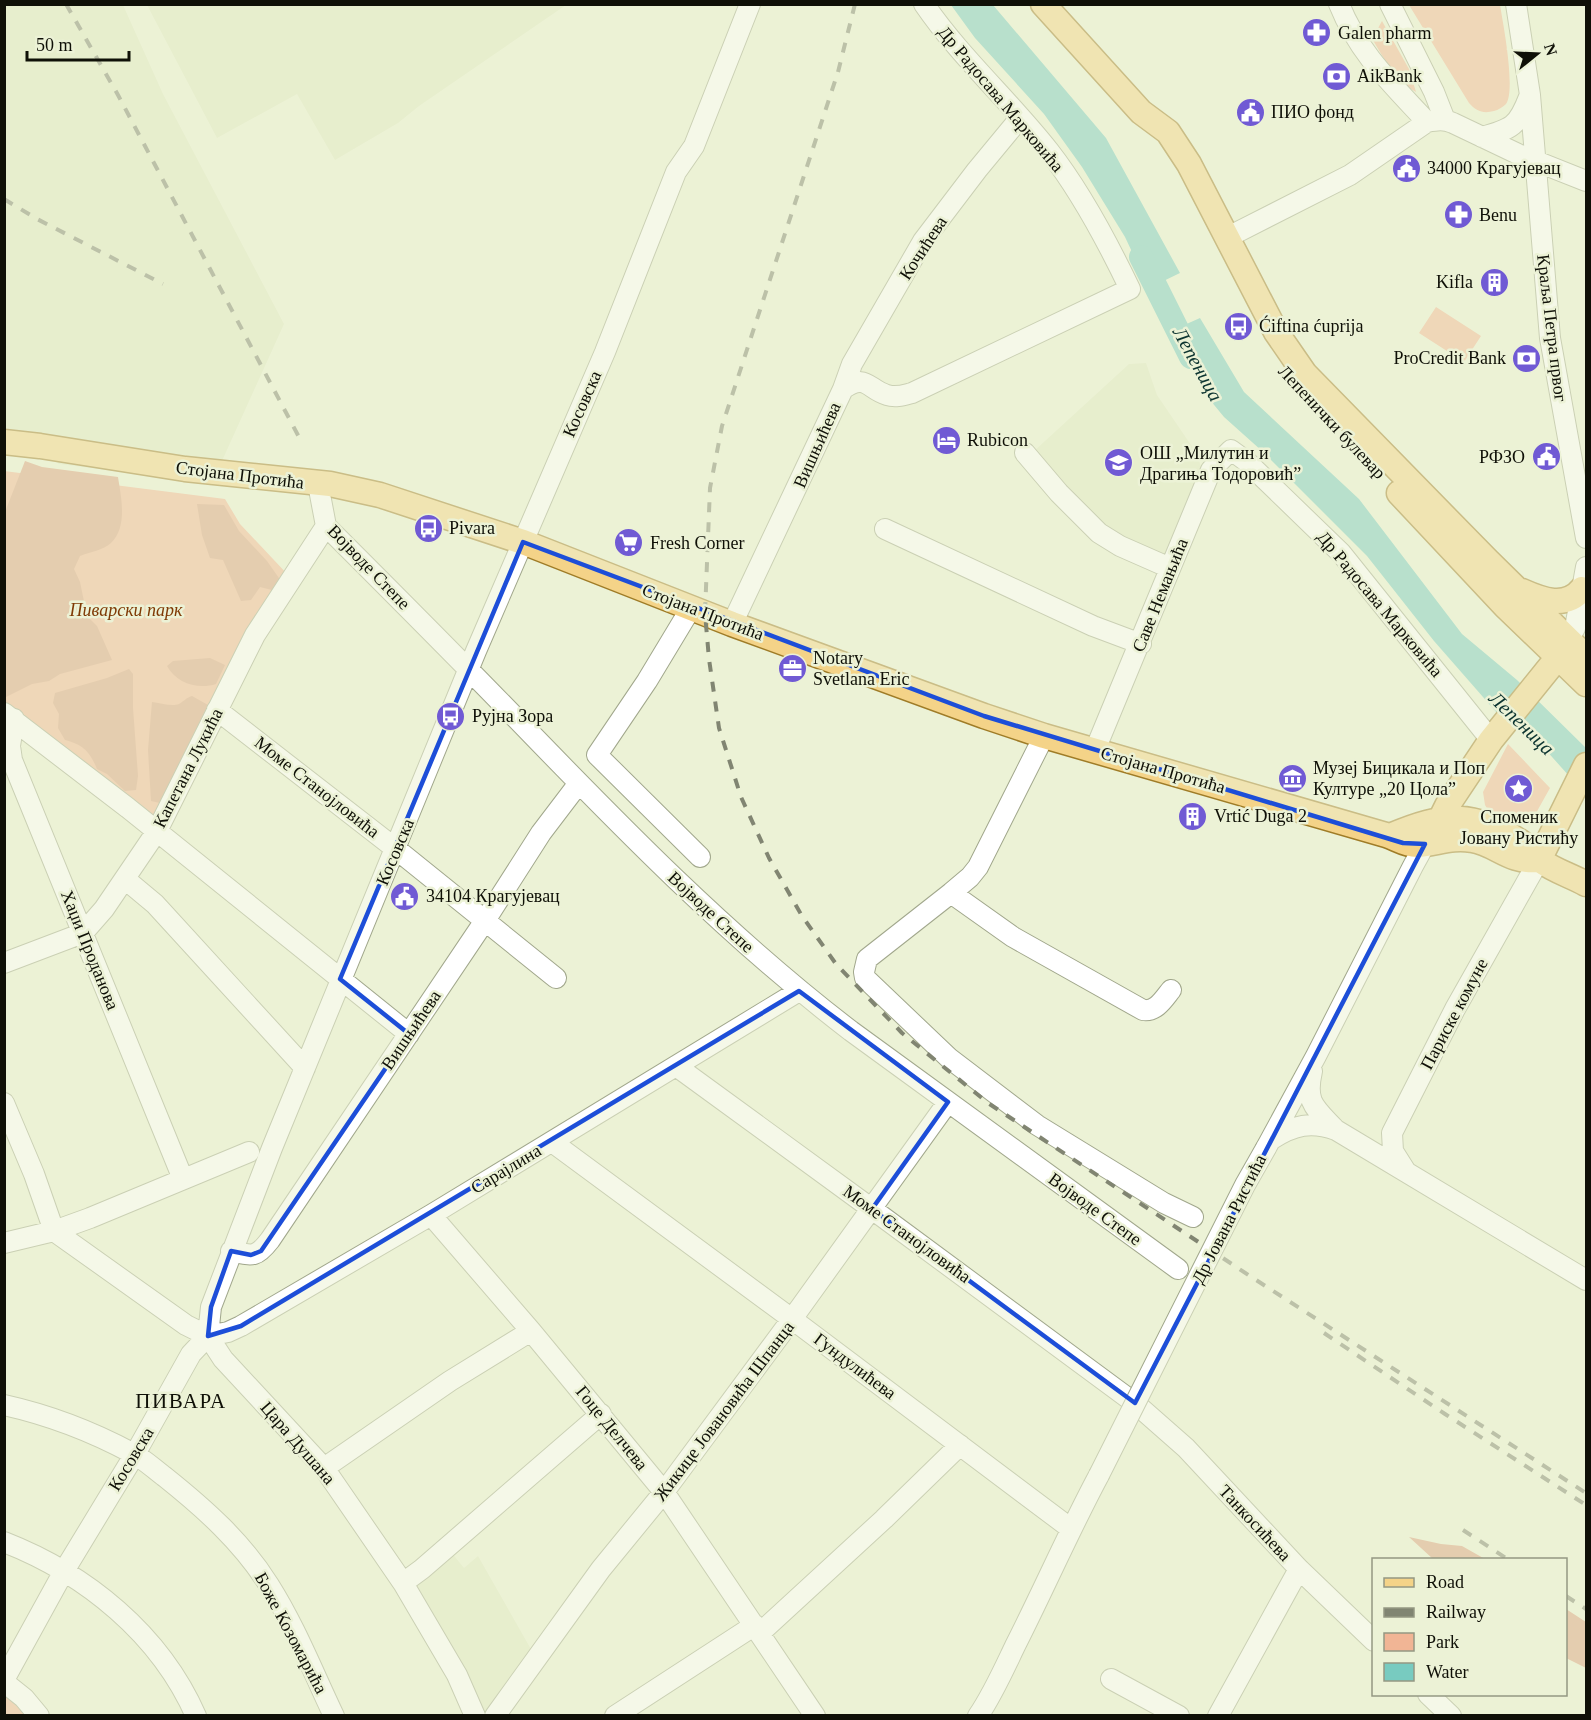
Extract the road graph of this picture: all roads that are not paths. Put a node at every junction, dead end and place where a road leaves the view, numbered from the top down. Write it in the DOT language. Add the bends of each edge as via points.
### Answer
graph roads {
  1 [pos="750,4"];
  2 [pos="924,4"];
  3 [pos="1043,4"];
  4 [pos="1339,4"];
  5 [pos="1390,4"];
  6 [pos="1516,4"];
  7 [pos="1530,94"];
  8 [pos="1142,112"];
  9 [pos="1020,118"];
  10 [pos="1436,121"];
  11 [pos="1482,137"];
  12 [pos="1535,161"];
  13 [pos="1587,181"];
  14 [pos="1226,238"];
  15 [pos="1130,289"];
  16 [pos="843,388"];
  17 [pos="4,442"];
  18 [pos="1234,451"];
  19 [pos="1025,453"];
  20 [pos="318,484"];
  21 [pos="327,526"];
  22 [pos="885,529"];
  23 [pos="1587,538"];
  24 [pos="523,542"];
  25 [pos="1170,568"];
  26 [pos="1585,580"];
  27 [pos="1516,588"];
  28 [pos="692,608"];
  29 [pos="732,624"];
  30 [pos="1141,644"];
  31 [pos="1571,652"];
  32 [pos="469,670"];
  33 [pos="1587,684"];
  34 [pos="217,710"];
  35 [pos="9,716"];
  36 [pos="1044,736"];
  37 [pos="1495,736"];
  38 [pos="1095,750"];
  39 [pos="1587,765"];
  40 [pos="579,783"];
  41 [pos="1462,784"];
  42 [pos="1465,818"];
  43 [pos="1440,820"];
  44 [pos="157,831"];
  45 [pos="1390,836"];
  46 [pos="1480,841"];
  47 [pos="1425,844"];
  48 [pos="396,849"];
  49 [pos="700,857"];
  50 [pos="1539,860"];
  51 [pos="125,879"];
  52 [pos="1587,884"];
  53 [pos="951,893"];
  54 [pos="486,920"];
  55 [pos="83,933"];
  56 [pos="4,963"];
  57 [pos="556,978"];
  58 [pos="340,979"];
  59 [pos="1171,990"];
  60 [pos="800,991"];
  61 [pos="409,1034"];
  62 [pos="1316,1056"];
  63 [pos="676,1066"];
  64 [pos="305,1068"];
  65 [pos="4,1102"];
  66 [pos="948,1102"];
  67 [pos="1336,1130"];
  68 [pos="1392,1133"];
  69 [pos="552,1142"];
  70 [pos="1269,1143"];
  71 [pos="1357,1143"];
  72 [pos="249,1152"];
  73 [pos="1406,1172"];
  74 [pos="183,1179"];
  75 [pos="872,1209"];
  76 [pos="431,1215"];
  77 [pos="1193,1217"];
  78 [pos="54,1231"];
  79 [pos="4,1243"];
  80 [pos="231,1251"];
  81 [pos="1178,1269"];
  82 [pos="1587,1280"];
  83 [pos="792,1319"];
  84 [pos="531,1331"];
  85 [pos="208,1336"];
  86 [pos="1136,1404"];
  87 [pos="4,1405"];
  88 [pos="601,1414"];
  89 [pos="960,1445"];
  90 [pos="135,1454"];
  91 [pos="324,1468"];
  92 [pos="664,1492"];
  93 [pos="1070,1528"];
  94 [pos="4,1542"];
  95 [pos="1299,1569"];
  96 [pos="64,1571"];
  97 [pos="404,1583"];
  98 [pos="758,1629"];
  99 [pos="1372,1639"];
  100 [pos="1111,1679"];
  101 [pos="4,1681"];
  102 [pos="1429,1696"];
  103 [pos="812,1715"];
  104 [pos="1448,1715"];
  105 [pos="39,1716"];
  106 [pos="196,1716"];
  107 [pos="334,1716"];
  108 [pos="475,1716"];
  109 [pos="495,1716"];
  110 [pos="615,1716"];
  111 [pos="978,1716"];
  112 [pos="1179,1716"];
  113 [pos="1218,1716"];
  1 -- 24 [label="street, Косовска" via="694,146 676,172 605,352"];
  2 -- 9 [label="street, Др Радосава Марковића"];
  3 -- 8 [label="main road, Лепенички булевар"];
  4 -- 10 [label="street" via="1377,69"];
  5 -- 10 [label="street" via="1434,92"];
  6 -- 7 [label="street, Краља Петра првог"];
  7 -- 11 [label="street" via="1517,122 1505,131"];
  7 -- 12 [label="street, Краља Петра првог"];
  8 -- 14 [label="main road, Лепенички булевар" via="1168,132"];
  8 -- 31 [label="main road, Лепенички булевар" via="1278,366 1505,606"];
  9 -- 15 [label="street, Др Радосава Марковића" via="1067,177"];
  9 -- 16 [label="street, Кочићева" via="923,241 852,364"];
  10 -- 11 [label="street"];
  10 -- 14 [label="street" via="1350,175"];
  11 -- 12 [label="street"];
  12 -- 13 [label="street"];
  12 -- 23 [label="street, Краља Петра првог" via="1550,338"];
  14 -- 27 [label="main road, Лепенички булевар" via="1276,332 1305,374"];
  15 -- 16 [label="street, Вишњићева" via="912,393 886,395 867,382 858,381"];
  16 -- 29 [label="street, Вишњићева"];
  17 -- 20 [label="main road, Стојана Протића"];
  18 -- 25 [label="street, Саве Немањића" via="1227,451 1211,470"];
  18 -- 37 [label="street, Др Радосава Марковића" via="1341,553"];
  19 -- 25 [label="street" via="1099,533"];
  20 -- 21 [label="street, Војводе Степе"];
  20 -- 24 [label="main road, Стојана Протића" via="380,495"];
  21 -- 32 [label="street, Војводе Степе"];
  21 -- 34 [label="street, Капетана Лукића" via="255,635"];
  22 -- 30 [label="street" via="1093,626"];
  24 -- 28 [label="main road, Стојана Протића"];
  24 -- 32 [label="street, Косовска"];
  25 -- 30 [label="street, Саве Немањића"];
  26 -- 27 [label="main road" via="1577,596 1558,602"];
  26 -- 31 [label="street"];
  27 -- 31 [label="main road, Лепенички булевар"];
  28 -- 29 [label="main road, Стојана Протића"];
  28 -- 49 [label="street" via="597,755"];
  29 -- 36 [label="main road, Стојана Протића"];
  30 -- 38 [label="street, Саве Немањића"];
  31 -- 33 [label="main road, Лепенички булевар"];
  31 -- 37 [label="main road, Др Јована Ристића" via="1542,675"];
  32 -- 40 [label="street, Војводе Степе"];
  32 -- 48 [label="street, Косовска"];
  34 -- 44 [label="street, Капетана Лукића"];
  34 -- 48 [label="street, Моме Станојловића"];
  35 -- 44 [label="street"];
  35 -- 55 [label="street, Хаџи Проданова" via="12,760"];
  36 -- 38 [label="main road, Стојана Протића"];
  36 -- 53 [label="street" via="978,867"];
  37 -- 41 [label="main road, Др Јована Ристића"];
  38 -- 45 [label="main road, Стојана Протића"];
  39 -- 50 [label="main road"];
  40 -- 54 [label="street, Вишњићева" via="529,851"];
  40 -- 60 [label="street, Војводе Степе" via="696,900"];
  41 -- 42 [label="main road"];
  41 -- 43 [label="main road, Др Јована Ристића"];
  42 -- 43 [label="main road"];
  42 -- 46 [label="main road"];
  42 -- 50 [label="main road" via="1489,825 1524,844"];
  43 -- 45 [label="main road"];
  43 -- 47 [label="street, Др Јована Ристића"];
  44 -- 51 [label="street, Капетана Лукића"];
  44 -- 58 [label="street"];
  45 -- 47 [label="main road, Стојана Протића" via="1403,843"];
  46 -- 47 [label="main road" via="1455,838"];
  46 -- 50 [label="main road" via="1520,860"];
  47 -- 62 [label="street, Др Јована Ристића"];
  48 -- 54 [label="street, Моме Станојловића"];
  48 -- 58 [label="street, Косовска"];
  50 -- 52 [label="main road"];
  50 -- 68 [label="street, Париске комуне" via="1455,1009"];
  51 -- 55 [label="street, Капетана Лукића"];
  51 -- 64 [label="street" via="155,904"];
  53 -- 59 [label="street" via="1013,937 1143,1010 1155,1009"];
  53 -- 77 [label="street, Војводе Степе" via="867,959 865,978 949,1058 1037,1125"];
  54 -- 57 [label="street, Моме Станојловића"];
  54 -- 61 [label="street, Вишњићева"];
  55 -- 56 [label="street, Капетана Лукића"];
  55 -- 74 [label="street, Хаџи Проданова"];
  58 -- 61 [label="street"];
  58 -- 64 [label="street, Косовска"];
  60 -- 63 [label="street, Сарајлина"];
  60 -- 66 [label="street, Војводе Степе"];
  61 -- 80 [label="street, Вишњићева" via="261,1251 251,1255"];
  62 -- 67 [label="street" via="1309,1093 1318,1111"];
  62 -- 70 [label="street, Др Јована Ристића"];
  63 -- 69 [label="street, Сарајлина"];
  63 -- 75 [label="street, Моме Станојловића"];
  64 -- 80 [label="street, Косовска"];
  65 -- 78 [label="street"];
  66 -- 75 [label="street, Жикице Јовановића Шпанца"];
  66 -- 81 [label="street, Војводе Степе"];
  67 -- 70 [label="street" via="1316,1124 1298,1125"];
  67 -- 71 [label="street"];
  68 -- 71 [label="street"];
  68 -- 73 [label="street" via="1396,1158"];
  69 -- 76 [label="street, Сарајлина"];
  69 -- 83 [label="street, Гундулићева"];
  70 -- 93 [label="street, Др Јована Ристића, bridge"];
  71 -- 73 [label="street"];
  72 -- 74 [label="street"];
  73 -- 82 [label="street"];
  74 -- 78 [label="street"];
  75 -- 83 [label="street, Жикице Јовановића Шпанца"];
  75 -- 86 [label="street, Моме Станојловића"];
  76 -- 84 [label="street, Гоце Делчева"];
  76 -- 85 [label="street, Сарајлина" via="241,1326"];
  78 -- 79 [label="street"];
  78 -- 85 [label="street, Цара Душана" via="186,1325"];
  80 -- 85 [label="street, Косовска" via="211,1307"];
  83 -- 89 [label="street, Гундулићева"];
  83 -- 92 [label="street, Жикице Јовановића Шпанца"];
  84 -- 88 [label="street, Гоце Делчева"];
  84 -- 91 [label="street" via="450,1381"];
  85 -- 90 [label="street, Косовска" via="191,1354"];
  85 -- 91 [label="street, Цара Душана" via="223,1359"];
  86 -- 95 [label="street, Танкосићева" via="1186,1448"];
  87 -- 90 [label="street, Боже Козомарића" via="46,1414"];
  88 -- 92 [label="street, Гоце Делчева"];
  88 -- 97 [label="street"];
  89 -- 93 [label="street, Гундулићева"];
  89 -- 98 [label="street" via="884,1519"];
  90 -- 96 [label="street, Косовска"];
  90 -- 107 [label="street, Боже Козомарића" via="245,1550 289,1621"];
  91 -- 97 [label="street, Цара Душана"];
  92 -- 98 [label="street, Гоце Делчева"];
  92 -- 109 [label="street, Жикице Јовановића Шпанца" via="601,1569"];
  93 -- 111 [label="street, Др Јована Ристића"];
  94 -- 96 [label="street"];
  95 -- 99 [label="street, Танкосићева"];
  95 -- 113 [label="street"];
  96 -- 101 [label="street, Косовска"];
  96 -- 106 [label="street" via="135,1626 176,1679"];
  97 -- 108 [label="street, Цара Душана" via="457,1675"];
  98 -- 103 [label="street, Гоце Делчева"];
  98 -- 110 [label="street"];
  100 -- 112 [label="street"];
  101 -- 105 [label="street"];
  102 -- 104 [label="street"];
}
